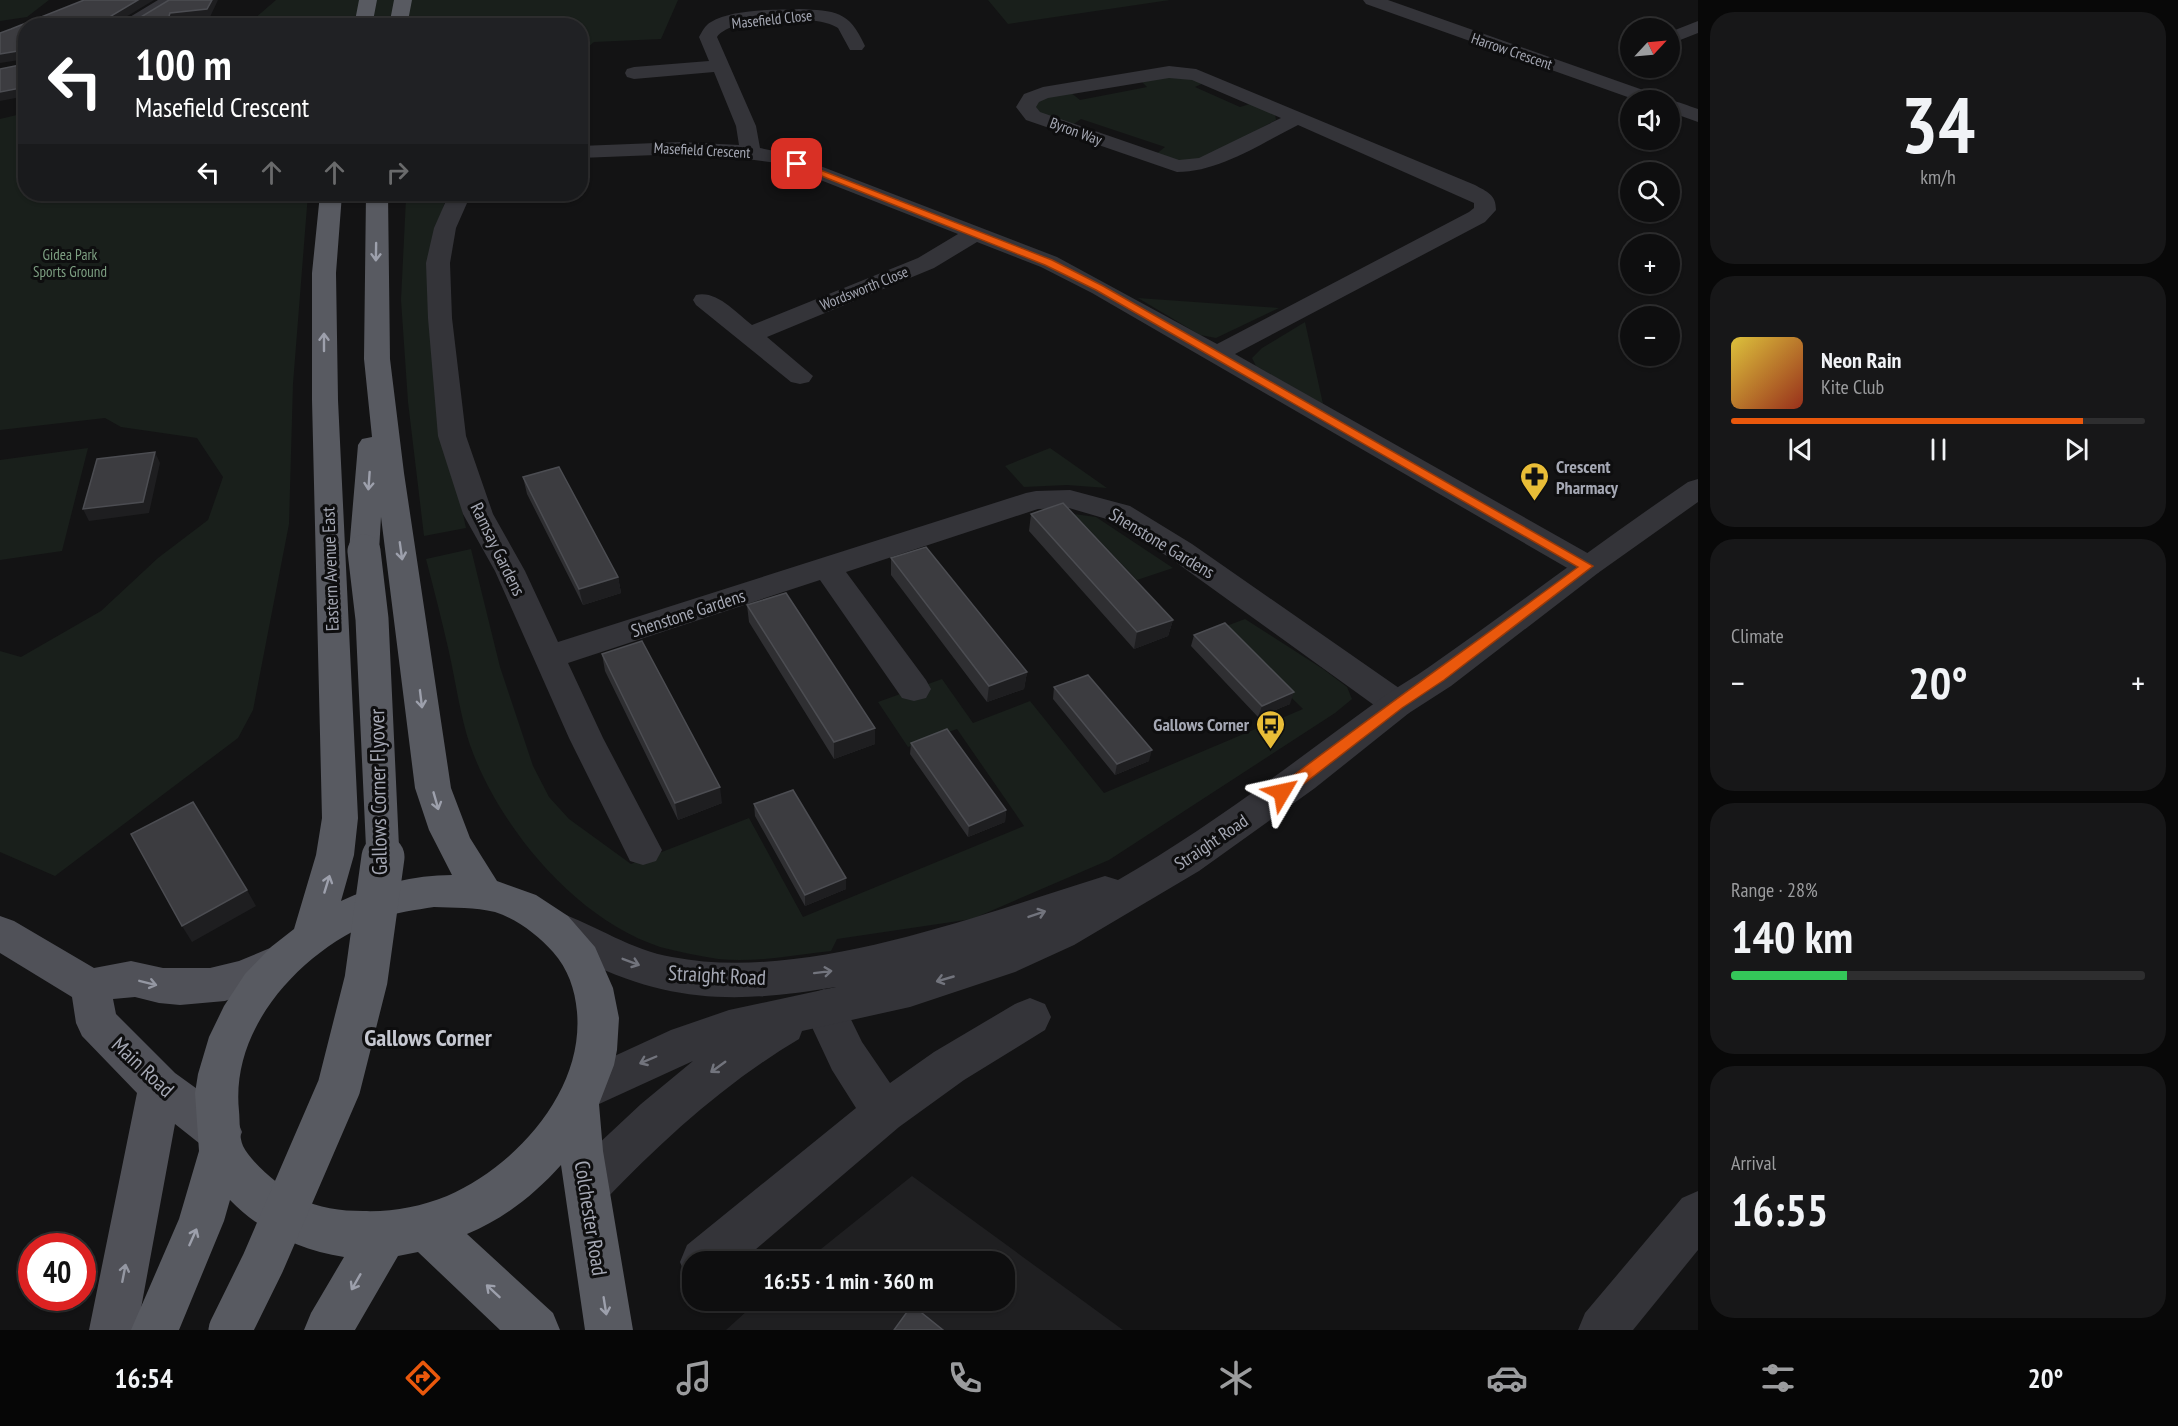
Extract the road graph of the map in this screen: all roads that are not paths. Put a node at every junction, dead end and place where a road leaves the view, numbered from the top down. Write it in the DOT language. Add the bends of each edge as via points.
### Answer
graph roads {
  1 [pos="171,0"];
  2 [pos="368,0"];
  3 [pos="404,0"];
  4 [pos="1372,0"];
  5 [pos="138,18"];
  6 [pos="365,18"];
  7 [pos="400,18"];
  8 [pos="1698,26"];
  9 [pos="1680,34"];
  10 [pos="856,46"];
  11 [pos="719,66"];
  12 [pos="634,73"];
  13 [pos="1625,90"];
  14 [pos="1680,110"];
  15 [pos="1698,117"];
  16 [pos="1297,118"];
  17 [pos="588,151"];
  18 [pos="750,152"];
  19 [pos="330,201"];
  20 [pos="377,201"];
  21 [pos="457,201"];
  22 [pos="975,234"];
  23 [pos="705,300"];
  24 [pos="749,335"];
  25 [pos="1217,354"];
  26 [pos="377,359"];
  27 [pos="800,376"];
  28 [pos="324,400"];
  29 [pos="1698,488"];
  30 [pos="364,551"];
  31 [pos="1587,566"];
  32 [pos="826,567"];
  33 [pos="548,657"];
  34 [pos="914,689"];
  35 [pos="1397,704"];
  36 [pos="643,850"];
  37 [pos="1159,876"];
  38 [pos="485,894"];
  39 [pos="558,929"];
  40 [pos="0,933"];
  41 [pos="297,950"];
  42 [pos="90,987"];
  43 [pos="824,1008"];
  44 [pos="1030,1017"];
  45 [pos="160,1087"];
  46 [pos="582,1097"];
  47 [pos="884,1112"];
  48 [pos="220,1142"];
  49 [pos="588,1185"];
  50 [pos="1698,1214"];
  51 [pos="404,1231"];
  52 [pos="717,1251"];
  53 [pos="112,1330"];
  54 [pos="155,1330"];
  55 [pos="230,1330"];
  56 [pos="328,1330"];
  57 [pos="536,1330"];
  58 [pos="609,1330"];
  59 [pos="1602,1330"];
  1 -- 5 [label="street"];
  2 -- 6 [label="highway"];
  3 -- 7 [label="highway"];
  4 -- 13 [label="street, Harrow Crescent"];
  8 -- 9 [label="street"];
  10 -- 11 [label="street, Masefield Close" via="844,22 826,15 804,13 734,21 718,26 708,37"];
  11 -- 12 [label="street"];
  11 -- 18 [label="street, Masefield Close" via="746,126"];
  14 -- 15 [label="street"];
  16 -- 16 [label="street, Byron Way" via="1183,72 1043,93 1031,98 1026,107 1033,116 1177,166 1206,162"];
  16 -- 25 [label="street, Byron Way" via="1477,195 1485,200 1485,210"];
  17 -- 18 [label="street, Masefield Crescent" via="702,147"];
  18 -- 22 [label="street, Masefield Crescent" via="813,169"];
  28 -- 19 [label="highway, Eastern Avenue East, one-way" via="324,273"];
  20 -- 26 [label="highway, one-way"];
  21 -- 33 [label="street, Ramsay Gardens" via="445,228 438,263 452,436 478,514 510,571"];
  22 -- 24 [label="street, Wordsworth Close" via="926,263"];
  22 -- 25 [label="street, Masefield Crescent" via="1048,262"];
  23 -- 24 [label="street"];
  24 -- 27 [label="street"];
  25 -- 31 [label="street, Masefield Crescent"];
  26 -- 30 [label="highway, one-way"];
  26 -- 38 [label="highway, one-way" via="433,788 459,856"];
  28 -- 30 [label="highway"];
  41 -- 28 [label="highway, Eastern Avenue East, one-way" via="335,855 340,818"];
  29 -- 31 [label="street, Straight Road"];
  30 -- 55 [label="highway, Gallows Corner Flyover, bridge" via="372,619 383,859 366,980 339,1087"];
  31 -- 35 [label="street, Straight Road"];
  32 -- 33 [label="street, Shenstone Gardens"];
  32 -- 34 [label="street"];
  32 -- 35 [label="street, Shenstone Gardens" via="1036,500 1070,500 1120,513 1181,551"];
  33 -- 36 [label="street, Ramsay Gardens"];
  35 -- 37 [label="street, Straight Road" via="1302,778"];
  39 -- 37 [label="street, Straight Road, one-way" via="659,972 694,978 774,978 852,968 982,933"];
  37 -- 43 [label="street, Straight Road, one-way" via="1060,933 1001,960 910,989"];
  38 -- 39 [label="highway" via="525,907"];
  38 -- 41 [label="highway" via="434,891 381,902 330,925"];
  39 -- 46 [label="highway" via="583,961 597,999 598,1043"];
  40 -- 42 [label="main road"];
  42 -- 41 [label="main road, one-way" via="132,979 154,985 211,987 242,980"];
  41 -- 48 [label="highway" via="257,990 236,1023 222,1059 216,1096"];
  42 -- 45 [label="main road, Main Road" via="97,1023"];
  43 -- 46 [label="street, Straight Road, one-way" via="729,1029 686,1044"];
  43 -- 47 [label="street" via="847,1056"];
  43 -- 49 [label="street, one-way" via="756,1042 698,1082 642,1130"];
  44 -- 47 [label="street"];
  45 -- 48 [label="main road, Main Road"];
  53 -- 45 [label="main road, one-way"];
  46 -- 49 [label="highway, Colchester Road" via="581,1150"];
  46 -- 51 [label="highway" via="539,1159 506,1188 467,1211"];
  47 -- 52 [label="street"];
  48 -- 51 [label="highway" via="250,1189 275,1211 308,1226 344,1234"];
  54 -- 48 [label="highway, one-way" via="201,1221"];
  49 -- 58 [label="highway, Colchester Road, one-way"];
  50 -- 59 [label="street"];
  51 -- 56 [label="highway, one-way"];
  57 -- 51 [label="highway, one-way"];
}
